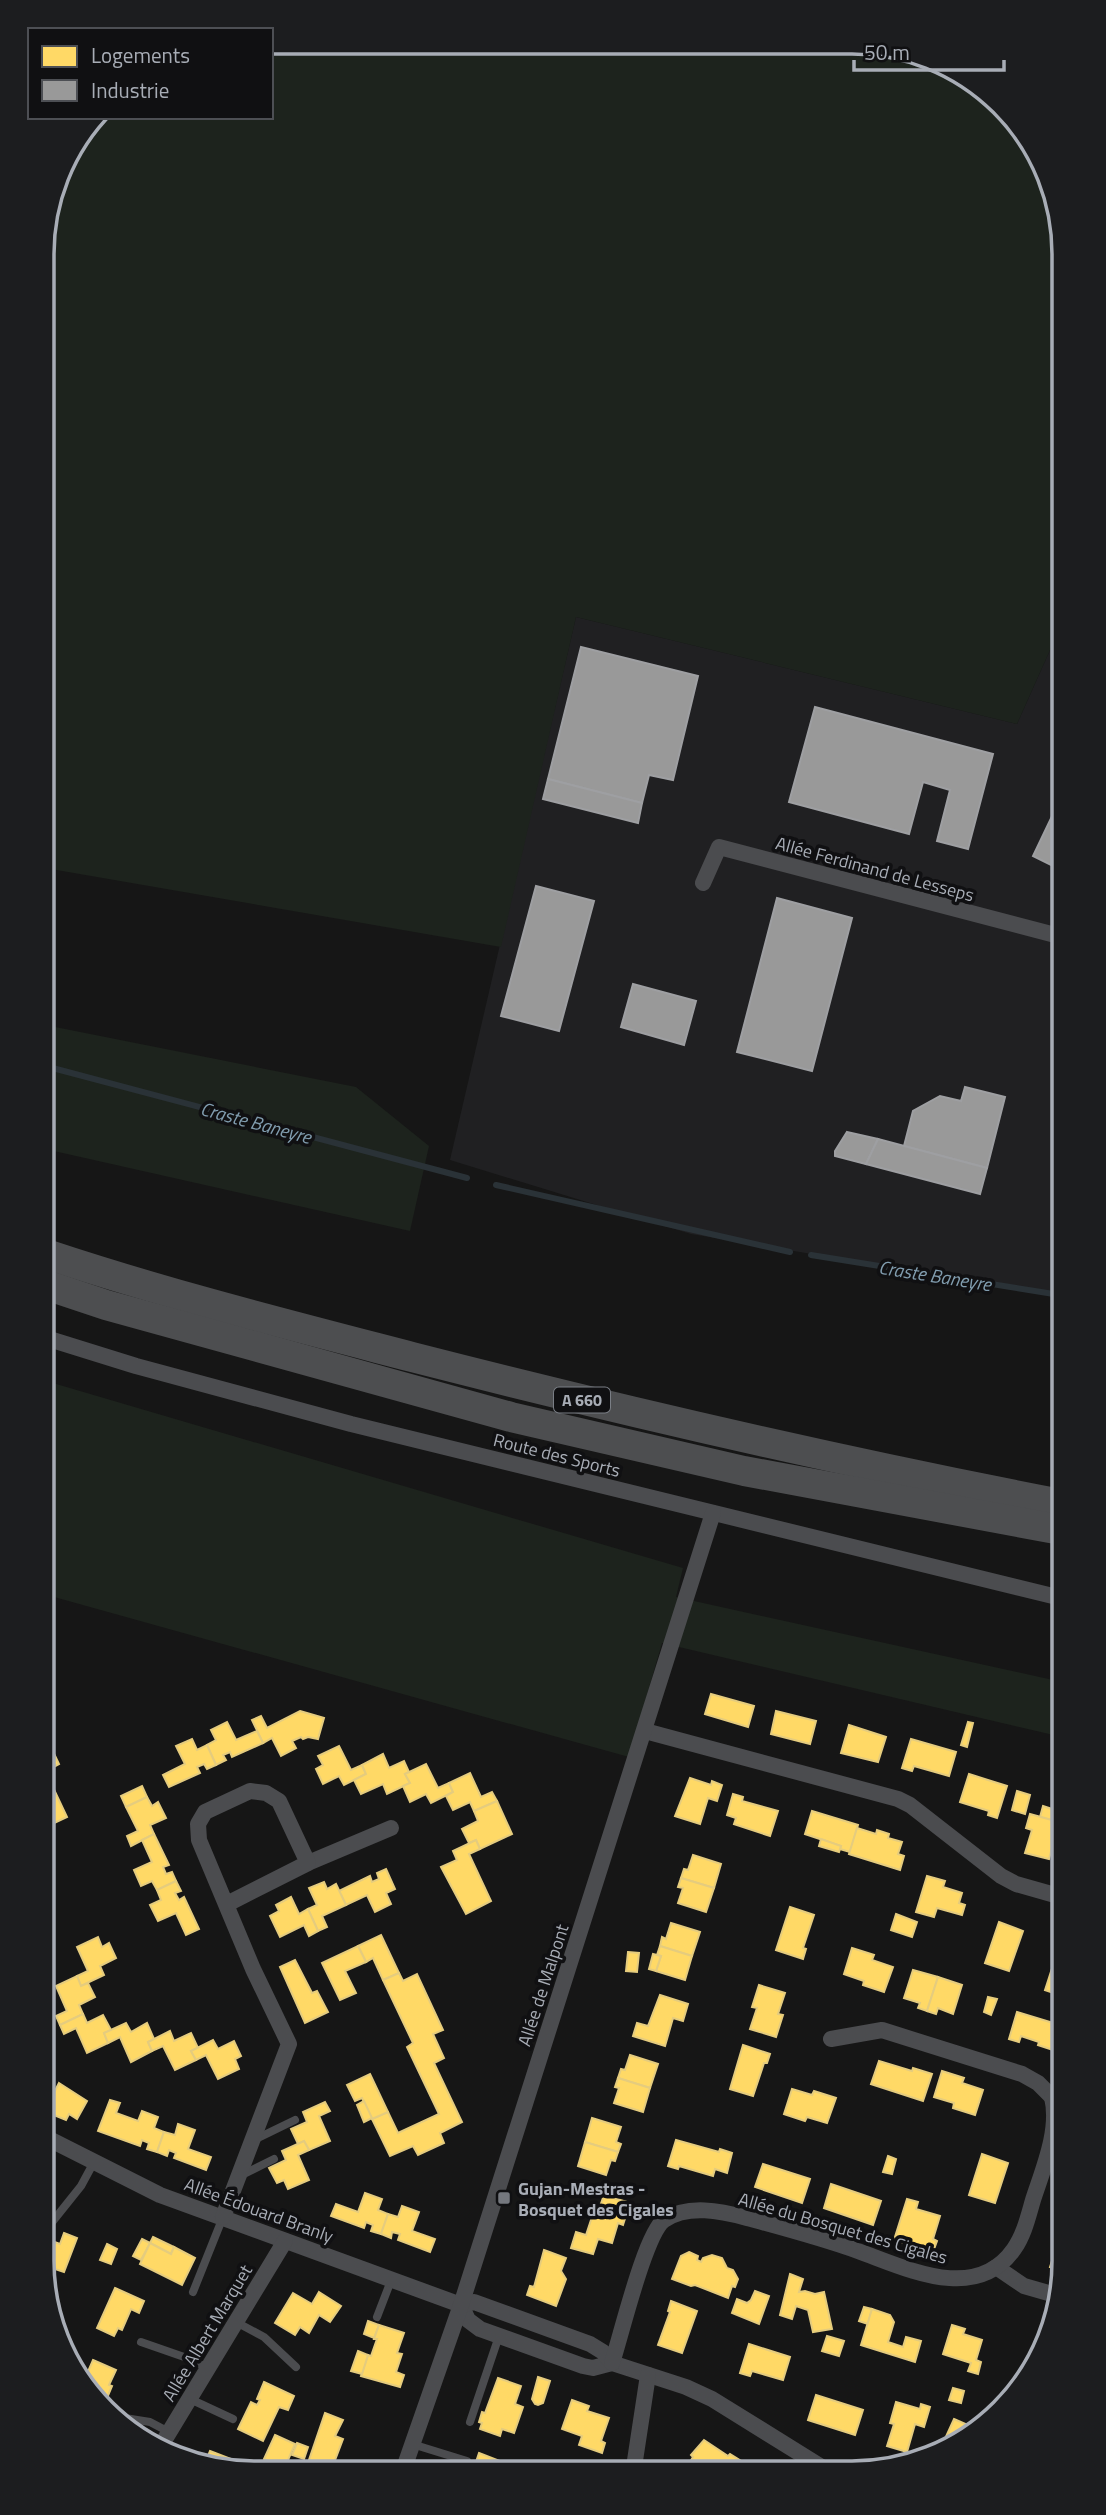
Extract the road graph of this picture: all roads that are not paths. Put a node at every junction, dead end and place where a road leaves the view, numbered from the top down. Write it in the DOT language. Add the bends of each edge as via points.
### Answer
graph roads {
  1 [pos="703,883"];
  2 [pos="1052,934"];
  3 [pos="54,1257"];
  4 [pos="54,1288"];
  5 [pos="54,1341"];
  6 [pos="545,1391"];
  7 [pos="744,1471"];
  8 [pos="1051,1487"];
  9 [pos="1051,1502"];
  10 [pos="713,1513"];
  11 [pos="1051,1528"];
  12 [pos="1051,1547"];
  13 [pos="1051,1596"];
  14 [pos="645,1731"];
  15 [pos="391,1829"];
  16 [pos="308,1863"];
  17 [pos="1051,1894"];
  18 [pos="227,1904"];
  19 [pos="831,2039"];
  20 [pos="1051,2090"];
  21 [pos="295,2120"];
  22 [pos="1051,2135"];
  23 [pos="54,2142"];
  24 [pos="251,2142"];
  25 [pos="274,2159"];
  26 [pos="94,2162"];
  27 [pos="237,2177"];
  28 [pos="223,2217"];
  29 [pos="54,2220"];
  30 [pos="285,2241"];
  31 [pos="996,2267"];
  32 [pos="392,2278"];
  33 [pos="193,2292"];
  34 [pos="1049,2293"];
  35 [pos="461,2305"];
  36 [pos="377,2317"];
  37 [pos="236,2322"];
  38 [pos="499,2336"];
  39 [pos="141,2342"];
  40 [pos="612,2363"];
  41 [pos="296,2367"];
  42 [pos="208,2368"];
  43 [pos="648,2375"];
  44 [pos="190,2399"];
  45 [pos="131,2419"];
  46 [pos="233,2419"];
  47 [pos="470,2422"];
  48 [pos="166,2438"];
  49 [pos="412,2444"];
  50 [pos="467,2460"];
  51 [pos="406,2461"];
  52 [pos="635,2461"];
  53 [pos="812,2461"];
  1 -- 2 [label="street, Allée Ferdinand de Lesseps" via="719,847"];
  3 -- 6 [label="highway, A 660" via="301,1328"];
  4 -- 7 [label="highway, A 660" via="511,1417"];
  5 -- 10 [label="street, Route des Sports" via="351,1424"];
  6 -- 8 [label="highway"];
  6 -- 9 [label="highway, A 660" via="892,1471"];
  7 -- 11 [label="highway, A 660"];
  7 -- 12 [label="highway"];
  10 -- 13 [label="street, Route des Sports"];
  10 -- 14 [label="street, Allée de Malpont"];
  14 -- 17 [label="street" via="898,1799 1001,1876"];
  14 -- 35 [label="street, Allée de Malpont"];
  15 -- 16 [label="street"];
  16 -- 18 [label="street"];
  16 -- 18 [label="street" via="279,1801 266,1793 250,1791 205,1812 198,1824 199,1840"];
  18 -- 24 [label="street" via="289,2044"];
  19 -- 20 [label="street" via="882,2030 1022,2074"];
  21 -- 24 [label="lane"];
  22 -- 31 [label="street" via="1026,2225 1013,2250"];
  23 -- 26 [label="street, Allée Édouard Branly"];
  24 -- 27 [label="street"];
  25 -- 27 [label="lane"];
  26 -- 28 [label="street, Allée Édouard Branly" via="160,2195"];
  26 -- 29 [label="lane"];
  27 -- 28 [label="street"];
  28 -- 30 [label="street, Allée Édouard Branly"];
  28 -- 33 [label="lane"];
  30 -- 32 [label="street, Allée Édouard Branly"];
  30 -- 37 [label="street, Allée Albert Marquet"];
  31 -- 34 [label="street" via="1024,2286"];
  31 -- 40 [label="street, Allée du Bosquet des Cigales" via="969,2277 942,2279 760,2221 714,2212 683,2212 663,2221 650,2240"];
  32 -- 35 [label="street, Allée Édouard Branly"];
  32 -- 36 [label="lane"];
  35 -- 38 [label="street" via="468,2320"];
  35 -- 40 [label="street" via="474,2302 590,2344"];
  35 -- 49 [label="street, Allée de Malpont"];
  37 -- 41 [label="lane" via="264,2337"];
  37 -- 42 [label="street, Allée Albert Marquet"];
  38 -- 40 [label="street" via="583,2366"];
  38 -- 47 [label="lane"];
  39 -- 42 [label="lane"];
  40 -- 43 [label="street"];
  42 -- 44 [label="street, Allée Albert Marquet"];
  43 -- 52 [label="street"];
  43 -- 53 [label="street" via="712,2399"];
  44 -- 46 [label="lane"];
  44 -- 48 [label="street, Allée Albert Marquet"];
  45 -- 48 [label="lane" via="150,2422"];
  49 -- 50 [label="lane"];
  49 -- 51 [label="street, Allée de Malpont"];
}
